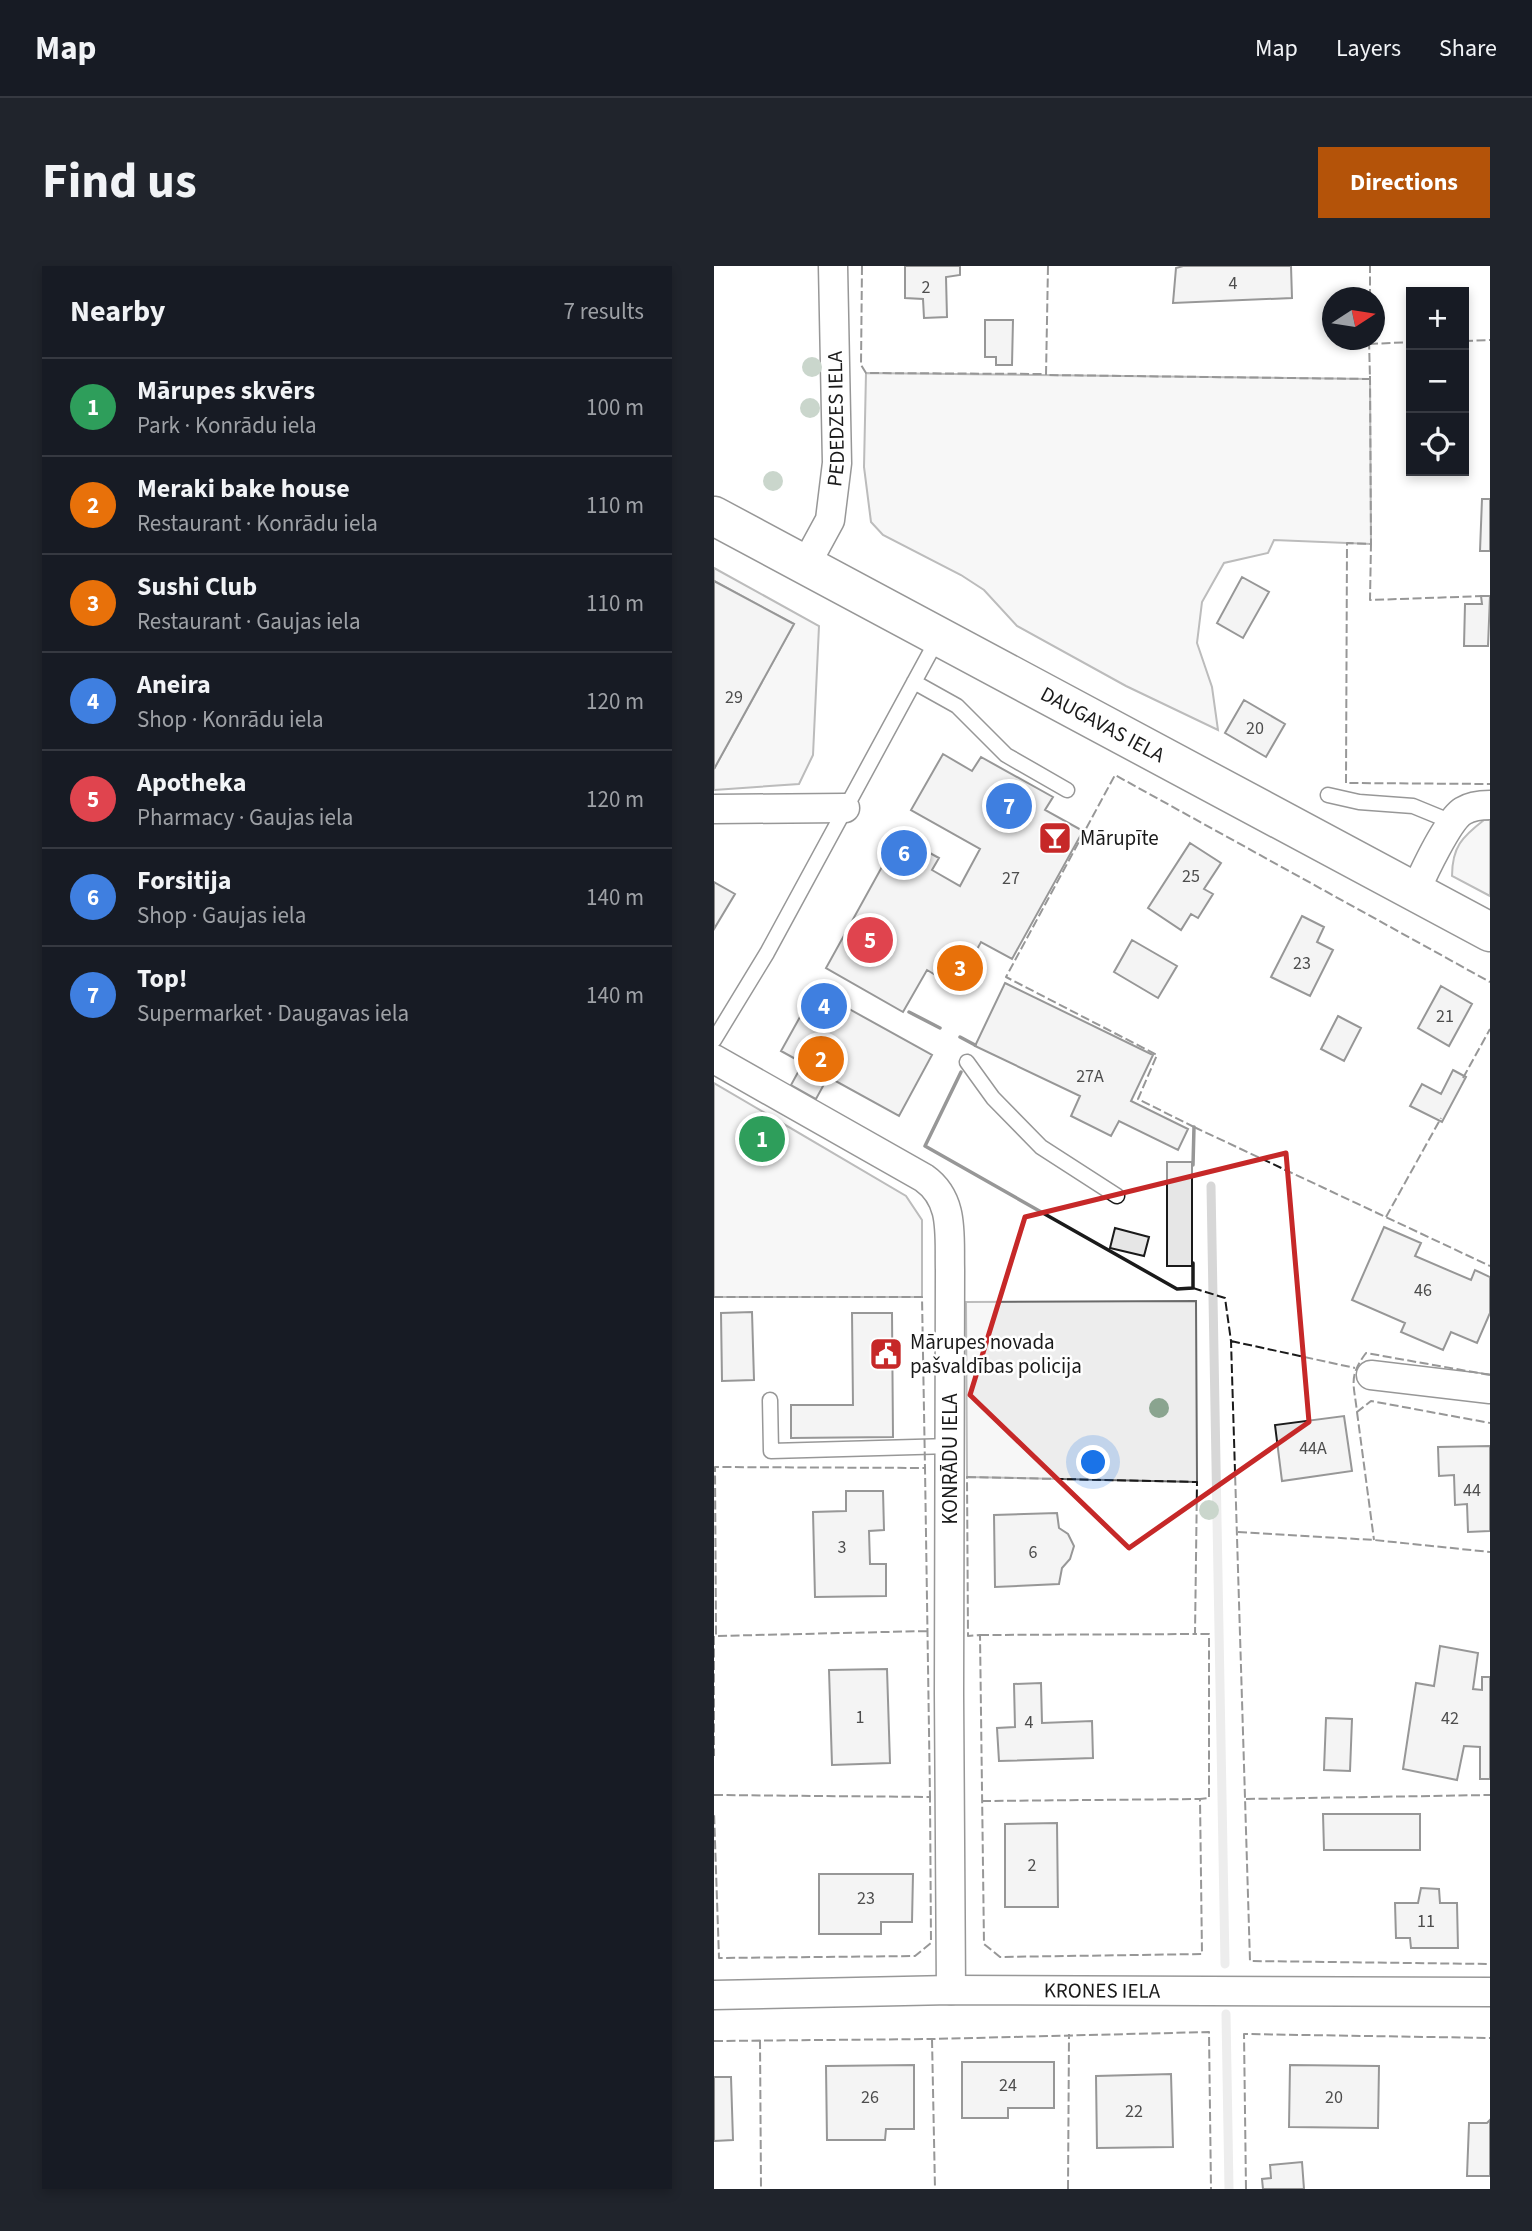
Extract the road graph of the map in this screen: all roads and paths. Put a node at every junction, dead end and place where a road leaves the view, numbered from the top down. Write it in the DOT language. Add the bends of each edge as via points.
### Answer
graph roads {
  1 [pos="833,266"];
  2 [pos="714,516"];
  3 [pos="805,566"];
  4 [pos="930,653"];
  5 [pos="914,682"];
  6 [pos="1067,790"];
  7 [pos="1328,795"];
  8 [pos="1490,805"];
  9 [pos="845,808"];
  10 [pos="714,809"];
  11 [pos="1452,822"];
  12 [pos="1415,892"];
  13 [pos="1490,932"];
  14 [pos="714,1040"];
  15 [pos="714,1059"];
  16 [pos="967,1062"];
  17 [pos="1117,1196"];
  18 [pos="1371,1375"];
  19 [pos="1490,1389"];
  20 [pos="770,1400"];
  21 [pos="951,1446"];
  22 [pos="951,1990"];
  23 [pos="1490,1992"];
  24 [pos="714,1995"];
  1 -- 3 [label="street, PEDEDZES IELA" via="837,463 830,520"];
  2 -- 3 [label="main road, DAUGAVAS IELA"];
  3 -- 4 [label="main road, DAUGAVAS IELA"];
  4 -- 5 [label="lane"];
  4 -- 12 [label="main road, DAUGAVAS IELA"];
  5 -- 6 [label="lane" via="957,706 1006,755"];
  5 -- 9 [label="lane"];
  7 -- 11 [label="lane" via="1413,806"];
  8 -- 11 [label="street" via="1462,811"];
  9 -- 10 [label="street"];
  9 -- 14 [label="lane"];
  11 -- 12 [label="street"];
  12 -- 13 [label="main road, DAUGAVAS IELA"];
  15 -- 21 [label="street, KONRĀDU IELA" via="924,1178 942,1196 949,1229"];
  16 -- 17 [label="lane" via="993,1098 1041,1147"];
  18 -- 19 [label="street"];
  20 -- 21 [label="lane" via="771,1451"];
  21 -- 22 [label="street, KONRĀDU IELA"];
  22 -- 23 [label="street, KRONES IELA"];
  22 -- 24 [label="street, KRONES IELA"];
}
